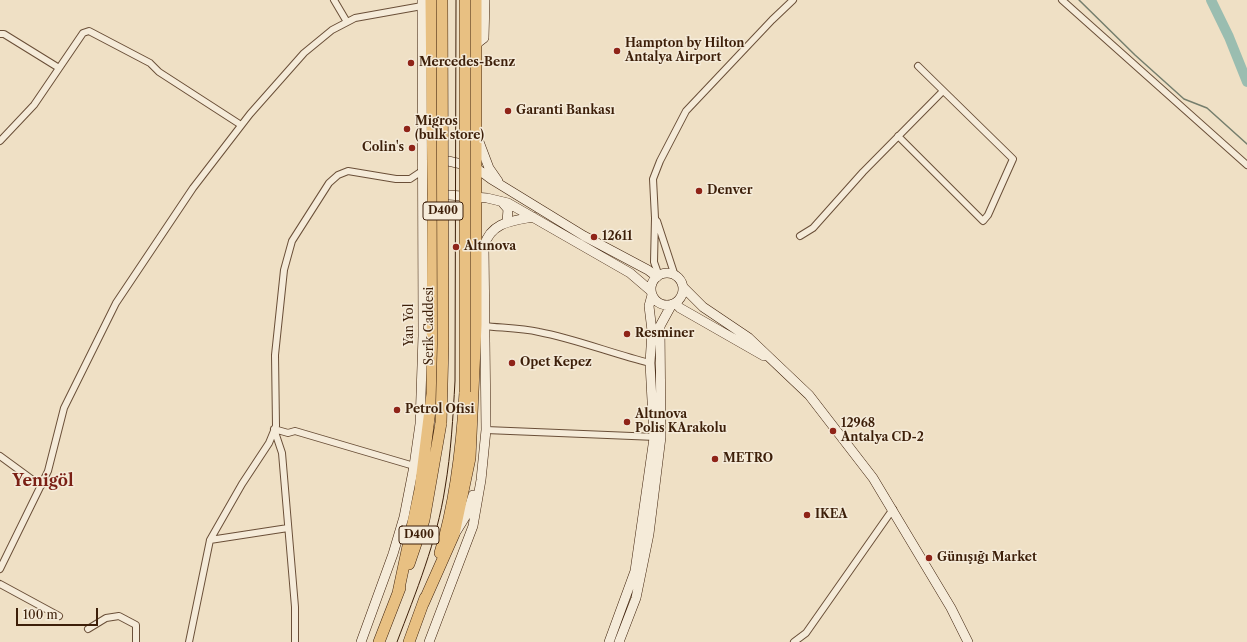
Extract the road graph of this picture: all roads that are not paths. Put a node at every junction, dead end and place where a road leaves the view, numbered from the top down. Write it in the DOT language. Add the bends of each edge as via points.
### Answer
graph roads {
  1 [pos="334,0"];
  2 [pos="442,0"];
  3 [pos="465,0"];
  4 [pos="476,0"];
  5 [pos="485,0"];
  6 [pos="793,0"];
  7 [pos="1062,0"];
  8 [pos="425,2"];
  9 [pos="347,22"];
  10 [pos="0,34"];
  11 [pos="480,42"];
  12 [pos="918,66"];
  13 [pos="59,68"];
  14 [pos="943,91"];
  15 [pos="241,126"];
  16 [pos="475,130"];
  17 [pos="898,136"];
  18 [pos="0,141"];
  19 [pos="433,164"];
  20 [pos="1247,165"];
  21 [pos="475,167"];
  22 [pos="422,171"];
  23 [pos="410,179"];
  24 [pos="501,185"];
  25 [pos="422,188"];
  26 [pos="433,194"];
  27 [pos="475,197"];
  28 [pos="502,202"];
  29 [pos="533,216"];
  30 [pos="655,218"];
  31 [pos="507,222"];
  32 [pos="800,236"];
  33 [pos="658,276"];
  34 [pos="675,276"];
  35 [pos="683,287"];
  36 [pos="652,293"];
  37 [pos="674,303"];
  38 [pos="476,306"];
  39 [pos="484,326"];
  40 [pos="774,362"];
  41 [pos="650,363"];
  42 [pos="274,429"];
  43 [pos="486,430"];
  44 [pos="657,437"];
  45 [pos="0,456"];
  46 [pos="414,466"];
  47 [pos="40,486"];
  48 [pos="479,486"];
  49 [pos="893,509"];
  50 [pos="288,528"];
  51 [pos="454,534"];
  52 [pos="210,540"];
  53 [pos="0,569"];
  54 [pos="0,584"];
  55 [pos="398,593"];
  56 [pos="423,604"];
  57 [pos="59,616"];
  58 [pos="88,629"];
  59 [pos="136,642"];
  60 [pos="190,642"];
  61 [pos="295,642"];
  62 [pos="361,642"];
  63 [pos="379,642"];
  64 [pos="409,642"];
  65 [pos="429,642"];
  66 [pos="609,642"];
  67 [pos="619,642"];
  68 [pos="794,642"];
  69 [pos="968,642"];
  1 -- 9 [label="street"];
  2 -- 55 [label="highway, Serik Caddesi / D400, bridge" via="441,423 424,520"];
  3 -- 56 [label="highway, D400, bridge" via="462,433 441,550"];
  4 -- 11 [label="highway"];
  5 -- 11 [label="street"];
  6 -- 30 [label="street" via="686,111 653,179"];
  7 -- 20 [label="street"];
  8 -- 9 [label="street"];
  8 -- 19 [label="highway" via="432,27"];
  8 -- 22 [label="street, Yan Yol"];
  9 -- 15 [label="street" via="332,30 304,53"];
  10 -- 13 [label="street"];
  11 -- 16 [label="highway"];
  12 -- 14 [label="street"];
  13 -- 15 [label="street" via="83,33 89,31 150,63 159,72"];
  13 -- 18 [label="street" via="34,105"];
  14 -- 17 [label="street"];
  14 -- 17 [label="street" via="1013,159 983,221"];
  15 -- 47 [label="street" via="193,188 116,303 64,408 48,471"];
  16 -- 21 [label="highway"];
  16 -- 24 [label="street" via="489,168"];
  17 -- 32 [label="street" via="813,228"];
  19 -- 21 [label="street" via="448,161"];
  19 -- 22 [label="street"];
  19 -- 26 [label="highway"];
  21 -- 24 [label="street"];
  21 -- 27 [label="highway"];
  22 -- 23 [label="street"];
  22 -- 25 [label="street, Yan Yol"];
  23 -- 25 [label="street"];
  23 -- 42 [label="street" via="348,171 338,175 329,183 292,241 284,270 275,355"];
  24 -- 33 [label="street" via="584,236"];
  25 -- 26 [label="street"];
  25 -- 46 [label="street, Yan Yol" via="423,336 420,424"];
  26 -- 27 [label="street"];
  26 -- 55 [label="highway" via="431,401 420,490"];
  27 -- 28 [label="street"];
  27 -- 38 [label="highway"];
  28 -- 29 [label="street"];
  28 -- 31 [label="street" via="508,210"];
  29 -- 31 [label="street"];
  29 -- 36 [label="street" via="630,273"];
  30 -- 33 [label="street" via="654,262"];
  30 -- 34 [label="street"];
  31 -- 39 [label="street" via="492,230 486,237 484,246"];
  33 -- 34 [label="street" via="667,273"];
  33 -- 36 [label="street" via="652,283"];
  34 -- 35 [label="street"];
  35 -- 37 [label="street" via="680,299"];
  35 -- 40 [label="street" via="703,307 749,338"];
  36 -- 37 [label="street" via="658,302"];
  36 -- 41 [label="street" via="649,306 652,330"];
  37 -- 40 [label="street" via="739,344"];
  37 -- 44 [label="street" via="660,326"];
  38 -- 39 [label="street"];
  38 -- 51 [label="highway" via="470,458"];
  39 -- 41 [label="street" via="538,332"];
  39 -- 43 [label="street"];
  40 -- 49 [label="street" via="809,395 873,478"];
  41 -- 44 [label="street"];
  42 -- 46 [label="street" via="288,433 295,431"];
  42 -- 50 [label="street" via="282,452"];
  42 -- 52 [label="street" via="270,443 242,484"];
  43 -- 44 [label="street"];
  43 -- 48 [label="street"];
  44 -- 66 [label="street" via="635,571"];
  44 -- 67 [label="street" via="650,528 636,598"];
  45 -- 47 [label="street"];
  46 -- 62 [label="street, Yan Yol" via="404,517 393,554"];
  47 -- 53 [label="street"];
  48 -- 51 [label="street" via="474,492 467,514"];
  48 -- 65 [label="street" via="473,526"];
  49 -- 68 [label="street" via="806,632"];
  49 -- 69 [label="street"];
  50 -- 52 [label="street"];
  50 -- 61 [label="street" via="295,607"];
  51 -- 56 [label="highway"];
  52 -- 60 [label="street"];
  54 -- 57 [label="street"];
  55 -- 63 [label="highway, Serik Caddesi / D400"];
  56 -- 64 [label="highway, D400"];
  58 -- 59 [label="street" via="106,618 118,616 136,625"];
}
